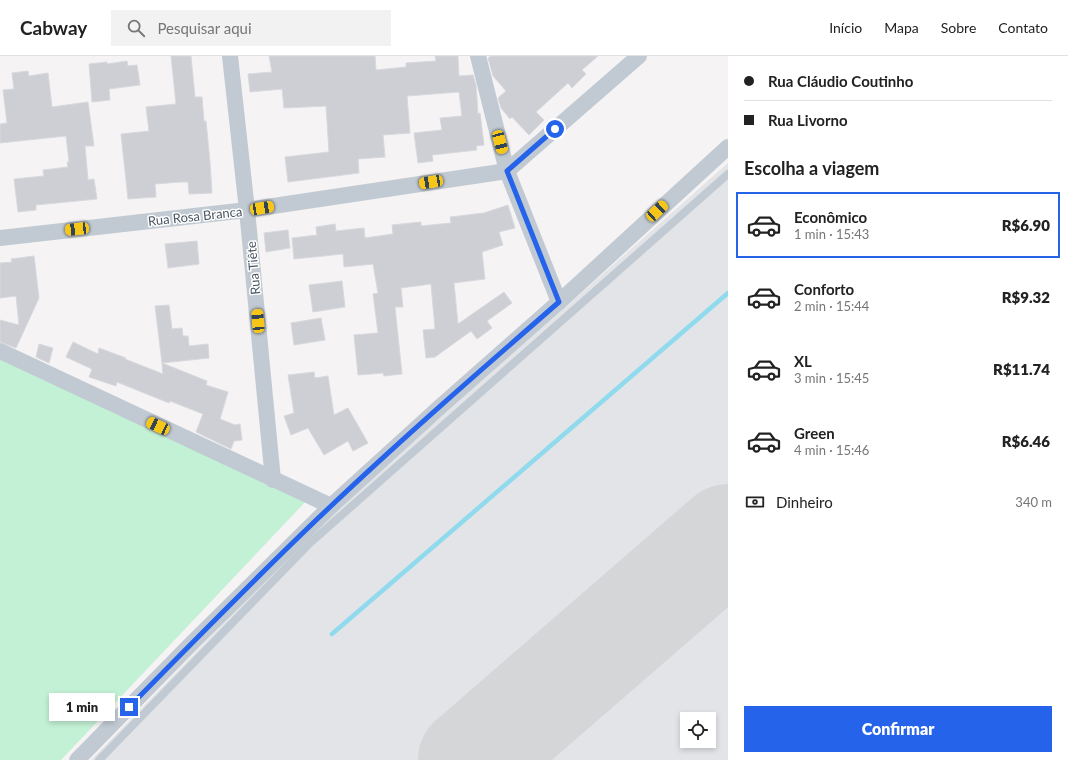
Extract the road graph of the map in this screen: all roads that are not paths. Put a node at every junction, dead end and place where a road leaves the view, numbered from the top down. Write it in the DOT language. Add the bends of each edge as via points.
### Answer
graph roads {
  1 [pos="230,56"];
  2 [pos="478,56"];
  3 [pos="639,56"];
  4 [pos="728,147"];
  5 [pos="507,171"];
  6 [pos="728,174"];
  7 [pos="247,210"];
  8 [pos="0,238"];
  9 [pos="559,302"];
  10 [pos="0,351"];
  11 [pos="273,480"];
  12 [pos="331,506"];
  13 [pos="77,760"];
  14 [pos="99,760"];
  1 -- 7 [label="street, Rua Tiête"];
  2 -- 5 [label="street"];
  3 -- 5 [label="street"];
  4 -- 9 [label="street"];
  5 -- 7 [label="street, Rua Rosa Branca"];
  5 -- 9 [label="street"];
  6 -- 14 [label="lane" via="310,543"];
  7 -- 8 [label="street, Rua Rosa Branca"];
  7 -- 11 [label="street, Rua Tiête"];
  9 -- 12 [label="street"];
  10 -- 11 [label="street"];
  11 -- 12 [label="street"];
  12 -- 13 [label="street"];
}
